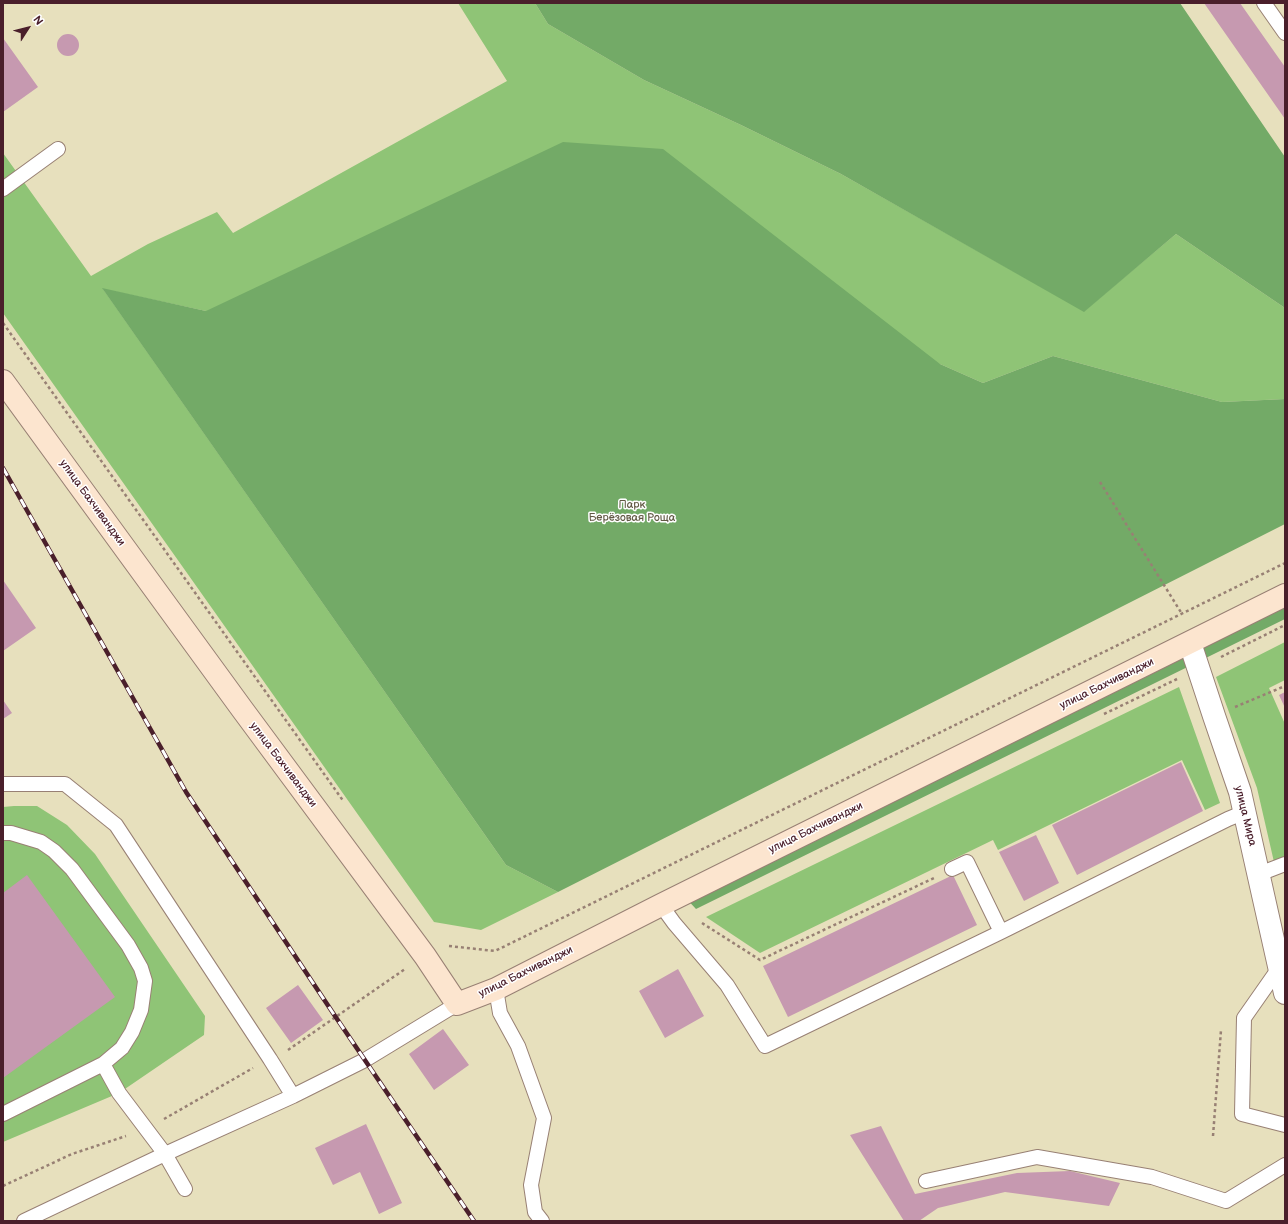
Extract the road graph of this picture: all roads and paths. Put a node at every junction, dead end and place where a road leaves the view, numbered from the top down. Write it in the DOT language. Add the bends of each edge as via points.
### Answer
graph roads {
  1 [pos="1264,3"];
  2 [pos="1285,33"];
  3 [pos="58,149"];
  4 [pos="3,189"];
  5 [pos="3,323"];
  6 [pos="3,381"];
  7 [pos="1100,482"];
  8 [pos="1285,564"];
  9 [pos="1285,595"];
  10 [pos="1182,614"];
  11 [pos="1190,643"];
  12 [pos="1285,686"];
  13 [pos="1214,716"];
  14 [pos="3,784"];
  15 [pos="345,804"];
  16 [pos="1245,812"];
  17 [pos="3,833"];
  18 [pos="1285,864"];
  19 [pos="952,869"];
  20 [pos="1259,874"];
  21 [pos="661,905"];
  22 [pos="697,919"];
  23 [pos="1001,932"];
  24 [pos="425,956"];
  25 [pos="1279,968"];
  26 [pos="496,989"];
  27 [pos="1285,993"];
  28 [pos="457,1004"];
  29 [pos="1222,1028"];
  30 [pos="270,1059"];
  31 [pos="103,1064"];
  32 [pos="293,1096"];
  33 [pos="3,1114"];
  34 [pos="1285,1125"];
  35 [pos="146,1129"];
  36 [pos="1213,1136"];
  37 [pos="165,1154"];
  38 [pos="1285,1165"];
  39 [pos="926,1181"];
  40 [pos="3,1186"];
  41 [pos="185,1189"];
  42 [pos="24,1221"];
  43 [pos="542,1221"];
  1 -- 2 [label="lane"];
  3 -- 4 [label="lane"];
  5 -- 15 [label="path"];
  6 -- 24 [label="main road, улица Бахчиванджи"];
  7 -- 10 [label="path"];
  8 -- 10 [label="path"];
  9 -- 11 [label="main road, улица Бахчиванджи"];
  10 -- 24 [label="path" via="494,951 446,946"];
  11 -- 13 [label="street, улица Мира"];
  11 -- 21 [label="main road, улица Бахчиванджи"];
  12 -- 13 [label="path"];
  13 -- 16 [label="street, улица Мира"];
  14 -- 30 [label="lane" via="65,784 116,826"];
  16 -- 20 [label="street, улица Мира"];
  16 -- 23 [label="lane"];
  17 -- 31 [label="lane" via="41,842 54,851 72,870 128,945 141,968 145,981 141,1010 122,1048"];
  18 -- 20 [label="lane"];
  19 -- 22 [label="path" via="760,960"];
  19 -- 23 [label="lane" via="967,862"];
  20 -- 25 [label="street, улица Мира"];
  21 -- 23 [label="lane" via="727,985 765,1046"];
  21 -- 26 [label="main road, улица Бахчиванджи"];
  24 -- 28 [label="main road, улица Бахчиванджи"];
  24 -- 30 [label="path" via="289,1049"];
  25 -- 27 [label="street, улица Мира"];
  25 -- 34 [label="lane" via="1244,1018 1242,1114"];
  26 -- 28 [label="main road, улица Бахчиванджи"];
  26 -- 43 [label="lane" via="500,1013 518,1046 544,1118 531,1185 535,1212"];
  28 -- 32 [label="lane" via="365,1060"];
  29 -- 36 [label="path"];
  30 -- 32 [label="lane"];
  30 -- 35 [label="path"];
  31 -- 33 [label="lane"];
  31 -- 35 [label="lane" via="119,1094"];
  32 -- 37 [label="lane"];
  35 -- 37 [label="lane"];
  35 -- 40 [label="path" via="72,1154"];
  37 -- 41 [label="lane"];
  37 -- 42 [label="lane"];
  38 -- 39 [label="lane" via="1226,1201 1152,1177 1037,1157"];
}
